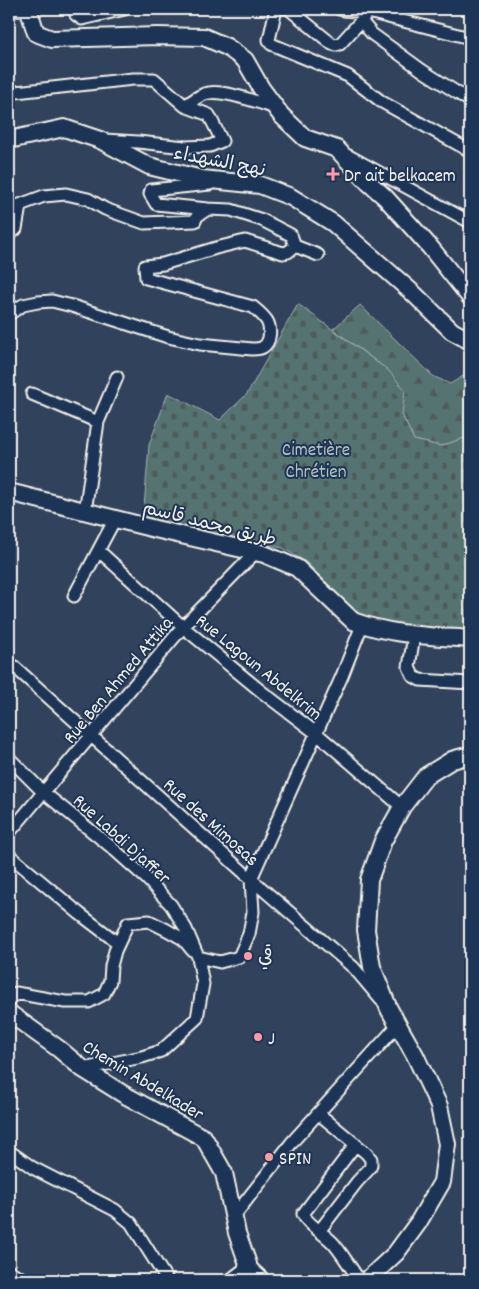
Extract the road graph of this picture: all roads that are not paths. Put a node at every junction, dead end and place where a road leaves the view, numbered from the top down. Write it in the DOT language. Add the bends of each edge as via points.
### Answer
graph roads {
  1 [pos="75,9"];
  2 [pos="125,9"];
  3 [pos="278,9"];
  4 [pos="289,9"];
  5 [pos="339,9"];
  6 [pos="30,10"];
  7 [pos="9,11"];
  8 [pos="365,16"];
  9 [pos="470,38"];
  10 [pos="9,92"];
  11 [pos="470,101"];
  12 [pos="185,106"];
  13 [pos="276,108"];
  14 [pos="9,140"];
  15 [pos="100,140"];
  16 [pos="337,149"];
  17 [pos="470,151"];
  18 [pos="229,182"];
  19 [pos="14,207"];
  20 [pos="208,210"];
  21 [pos="470,222"];
  22 [pos="9,235"];
  23 [pos="295,246"];
  24 [pos="318,256"];
  25 [pos="470,297"];
  26 [pos="9,314"];
  27 [pos="470,341"];
  28 [pos="117,377"];
  29 [pos="32,394"];
  30 [pos="98,422"];
  31 [pos="9,492"];
  32 [pos="85,512"];
  33 [pos="115,519"];
  34 [pos="99,551"];
  35 [pos="256,552"];
  36 [pos="74,596"];
  37 [pos="362,625"];
  38 [pos="183,627"];
  39 [pos="414,635"];
  40 [pos="470,639"];
  41 [pos="9,662"];
  42 [pos="470,682"];
  43 [pos="316,733"];
  44 [pos="90,736"];
  45 [pos="470,755"];
  46 [pos="9,758"];
  47 [pos="43,792"];
  48 [pos="402,806"];
  49 [pos="9,833"];
  50 [pos="9,854"];
  51 [pos="251,879"];
  52 [pos="118,943"];
  53 [pos="198,957"];
  54 [pos="9,1000"];
  55 [pos="388,1009"];
  56 [pos="9,1014"];
  57 [pos="398,1025"];
  58 [pos="83,1069"];
  59 [pos="319,1114"];
  60 [pos="356,1144"];
  61 [pos="9,1151"];
  62 [pos="234,1216"];
  63 [pos="320,1230"];
  64 [pos="247,1267"];
  65 [pos="9,1271"];
  66 [pos="25,1280"];
  67 [pos="167,1280"];
  68 [pos="230,1280"];
  69 [pos="262,1280"];
  70 [pos="358,1280"];
  71 [pos="367,1280"];
  1 -- 2 [label="street" via="76,15 82,19"];
  3 -- 17 [label="street" via="269,40 271,44 348,76 382,102"];
  4 -- 8 [label="street" via="332,44 340,44"];
  5 -- 8 [label="street"];
  6 -- 7 [label="street"];
  6 -- 13 [label="street" via="36,33 52,39 204,37 227,47 245,60"];
  8 -- 9 [label="street"];
  8 -- 11 [label="street" via="372,34"];
  10 -- 12 [label="street" via="133,78 154,79"];
  12 -- 13 [label="street" via="209,93 222,93"];
  12 -- 15 [label="street" via="209,115 222,141 210,146 185,147"];
  13 -- 16 [label="street" via="305,138"];
  14 -- 15 [label="street, نهج الشهداء" via="64,128"];
  15 -- 18 [label="street, نهج الشهداء" via="148,166 202,180"];
  16 -- 21 [label="street"];
  16 -- 25 [label="street" via="430,247"];
  18 -- 20 [label="street" via="151,190 156,204"];
  18 -- 27 [label="street, نهج الشهداء" via="260,185 291,197 333,223 452,331"];
  19 -- 20 [label="street" via="44,196 66,194 88,199 144,223 195,221 197,216"];
  19 -- 22 [label="street" via="16,229"];
  20 -- 23 [label="street" via="231,210 262,220 291,235"];
  23 -- 24 [label="street"];
  23 -- 26 [label="street" via="283,253 245,241 145,266 146,278 253,307 268,322 270,329 267,343 258,349 200,344 168,337 52,302 23,305"];
  28 -- 30 [label="street"];
  29 -- 30 [label="street"];
  30 -- 32 [label="street"];
  31 -- 32 [label="street, طريق محمد قاسم"];
  32 -- 33 [label="street, طريق محمد قاسم"];
  33 -- 34 [label="street"];
  33 -- 35 [label="street, طريق محمد قاسم"];
  34 -- 36 [label="street"];
  34 -- 38 [label="street, Rue Lagoun Abdelkrim"];
  35 -- 37 [label="street, طريق محمد قاسم" via="297,568 353,622"];
  35 -- 38 [label="street, Rue Ben Ahmed Attika"];
  37 -- 39 [label="street, طريق محمد قاسم"];
  37 -- 43 [label="street"];
  38 -- 43 [label="street, Rue Lagoun Abdelkrim"];
  38 -- 44 [label="street, Rue Ben Ahmed Attika"];
  39 -- 40 [label="street, طريق محمد قاسم"];
  39 -- 42 [label="street" via="409,667 412,676 420,680"];
  41 -- 44 [label="street, Rue des Mimosas"];
  43 -- 48 [label="street, Rue Lagoun Abdelkrim"];
  43 -- 51 [label="street"];
  44 -- 47 [label="street, Rue Ben Ahmed Attika"];
  44 -- 51 [label="street, Rue des Mimosas"];
  45 -- 48 [label="street" via="452,760 426,776"];
  46 -- 47 [label="street, Rue Labdi Djaffer"];
  47 -- 49 [label="street, Rue Ben Ahmed Attika"];
  47 -- 53 [label="street, Rue Labdi Djaffer" via="147,879 171,905 186,928"];
  48 -- 55 [label="street" via="383,841 369,880 366,930 372,968"];
  50 -- 52 [label="street"];
  51 -- 53 [label="street" via="253,912 249,934 238,957 220,962"];
  51 -- 55 [label="street, Rue des Mimosas" via="354,968"];
  52 -- 53 [label="street" via="128,923 149,922 183,939"];
  52 -- 54 [label="street" via="104,994 89,1002 65,1002 16,993"];
  53 -- 58 [label="street, Rue Labdi Djaffer" via="203,984 197,1018 161,1050"];
  55 -- 57 [label="street"];
  56 -- 58 [label="street, Chemin Abdelkader"];
  57 -- 59 [label="street"];
  57 -- 71 [label="street" via="439,1106 447,1144 445,1163 442,1182 418,1223 396,1253"];
  58 -- 62 [label="street, Chemin Abdelkader" via="204,1138 224,1173"];
  59 -- 60 [label="street"];
  59 -- 62 [label="street" via="293,1141"];
  60 -- 63 [label="street" via="369,1156 371,1165"];
  60 -- 63 [label="street" via="303,1212 303,1216"];
  61 -- 67 [label="street" via="33,1168 115,1210 131,1223"];
  62 -- 64 [label="street, Chemin Abdelkader"];
  63 -- 70 [label="street" via="336,1246"];
  64 -- 68 [label="street"];
  64 -- 69 [label="street"];
  65 -- 66 [label="street"];
}
